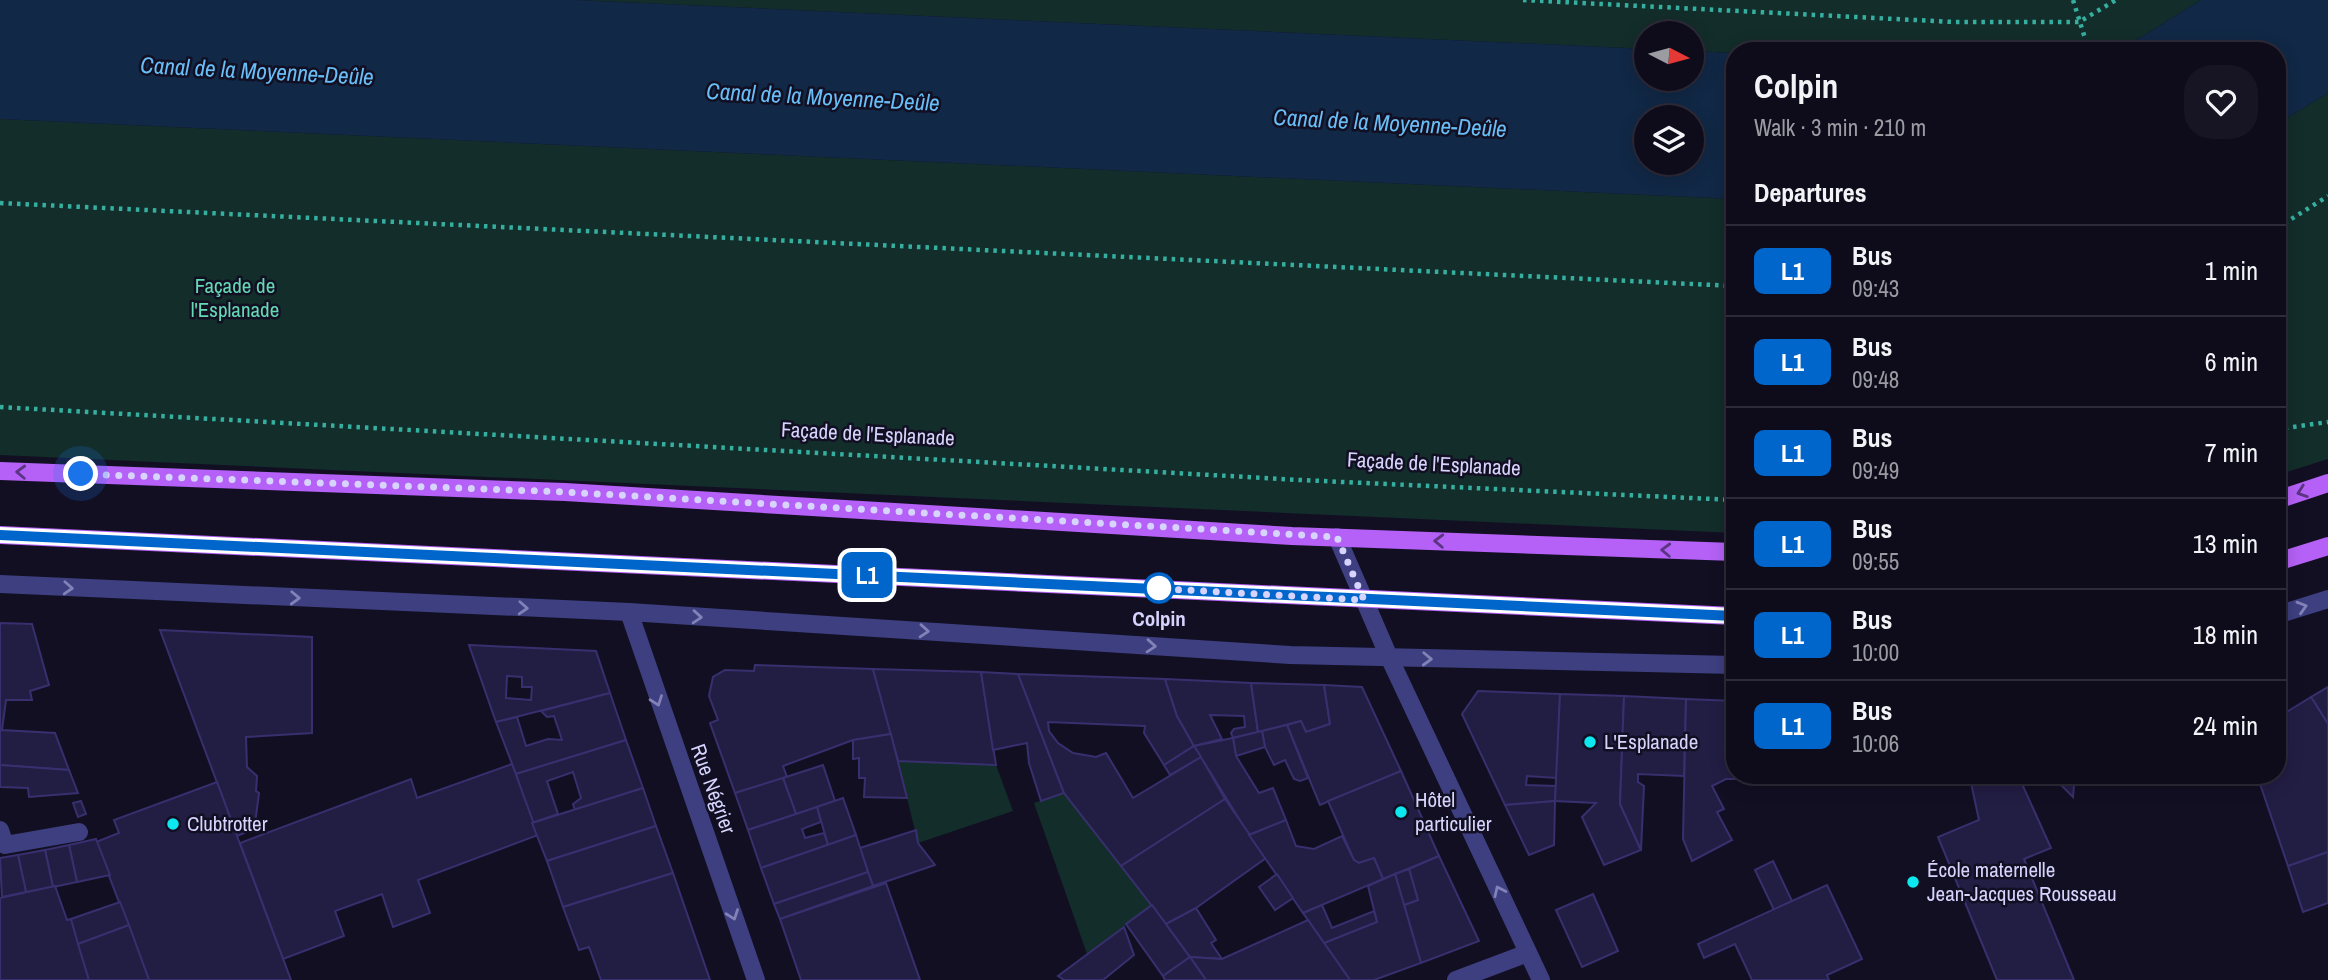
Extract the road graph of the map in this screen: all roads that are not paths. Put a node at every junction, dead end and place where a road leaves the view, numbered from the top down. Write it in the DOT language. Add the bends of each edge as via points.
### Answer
graph roads {
  1 [pos="0,471"];
  2 [pos="2328,483"];
  3 [pos="2286,497"];
  4 [pos="0,535"];
  5 [pos="1337,537"];
  6 [pos="2328,546"];
  7 [pos="1726,552"];
  8 [pos="2286,559"];
  9 [pos="0,584"];
  10 [pos="2328,599"];
  11 [pos="1364,600"];
  12 [pos="629,612"];
  13 [pos="2286,612"];
  14 [pos="1726,616"];
  15 [pos="1389,657"];
  16 [pos="1726,665"];
  17 [pos="0,830"];
  18 [pos="79,832"];
  19 [pos="1528,953"];
  20 [pos="757,980"];
  21 [pos="1456,980"];
  22 [pos="1541,980"];
  5 -- 1 [label="main road, one-way" via="565,492"];
  2 -- 3 [label="main road, one-way"];
  4 -- 11 [label="main road"];
  7 -- 5 [label="main road, one-way"];
  5 -- 11 [label="street"];
  6 -- 8 [label="main road"];
  9 -- 12 [label="street, one-way"];
  13 -- 10 [label="street, one-way"];
  11 -- 14 [label="main road"];
  11 -- 15 [label="street"];
  12 -- 15 [label="street, one-way" via="1290,655"];
  12 -- 20 [label="street, Rue Négrier, one-way"];
  15 -- 16 [label="street, one-way"];
  19 -- 15 [label="street, one-way"];
  17 -- 18 [label="street" via="5,845"];
  19 -- 21 [label="street"];
  19 -- 22 [label="street"];
}
